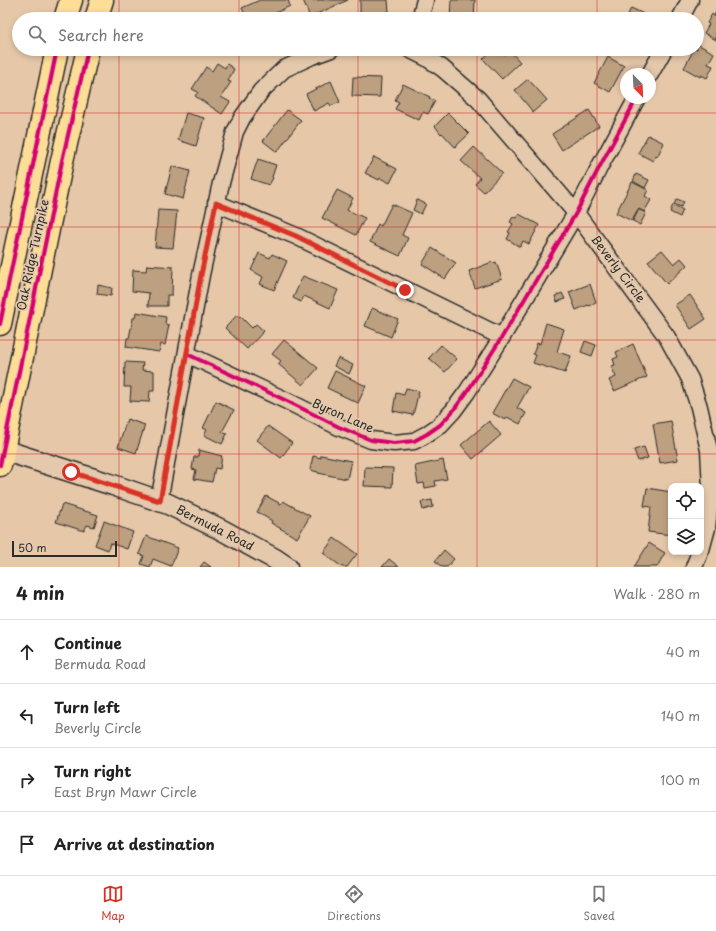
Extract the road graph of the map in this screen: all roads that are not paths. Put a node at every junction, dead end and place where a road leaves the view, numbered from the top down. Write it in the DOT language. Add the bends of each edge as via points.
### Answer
graph roads {
  1 [pos="72,0"];
  2 [pos="102,0"];
  3 [pos="425,0"];
  4 [pos="690,0"];
  5 [pos="68,12"];
  6 [pos="98,12"];
  7 [pos="422,12"];
  8 [pos="684,12"];
  9 [pos="56,56"];
  10 [pos="86,56"];
  11 [pos="312,56"];
  12 [pos="423,56"];
  13 [pos="660,56"];
  14 [pos="653,68"];
  15 [pos="634,104"];
  16 [pos="216,203"];
  17 [pos="576,213"];
  18 [pos="0,324"];
  19 [pos="502,337"];
  20 [pos="187,354"];
  21 [pos="1,455"];
  22 [pos="160,501"];
  23 [pos="704,540"];
  24 [pos="699,555"];
  25 [pos="287,567"];
  26 [pos="694,567"];
  1 -- 5 [label="highway"];
  2 -- 6 [label="highway"];
  3 -- 7 [label="street"];
  4 -- 8 [label="street"];
  9 -- 18 [label="highway, Oak Ridge Turnpike"];
  10 -- 21 [label="highway, Oak Ridge Turnpike"];
  11 -- 16 [label="street" via="284,68 261,91 242,118 235,132"];
  12 -- 17 [label="street, Beverly Circle" via="442,68 478,99"];
  13 -- 14 [label="street"];
  15 -- 17 [label="street, Byron Lane"];
  16 -- 19 [label="street" via="296,236"];
  16 -- 20 [label="street"];
  17 -- 19 [label="street, Byron Lane"];
  17 -- 23 [label="street, Beverly Circle" via="667,337 690,379 709,450 711,488"];
  19 -- 20 [label="street, Byron Lane" via="467,392 440,425 414,440 394,443 371,440 339,428"];
  20 -- 22 [label="street"];
  21 -- 22 [label="street, Bermuda Road" via="113,485"];
  22 -- 25 [label="street, Bermuda Road" via="222,530"];
  24 -- 26 [label="street, Beverly Circle"];
}
